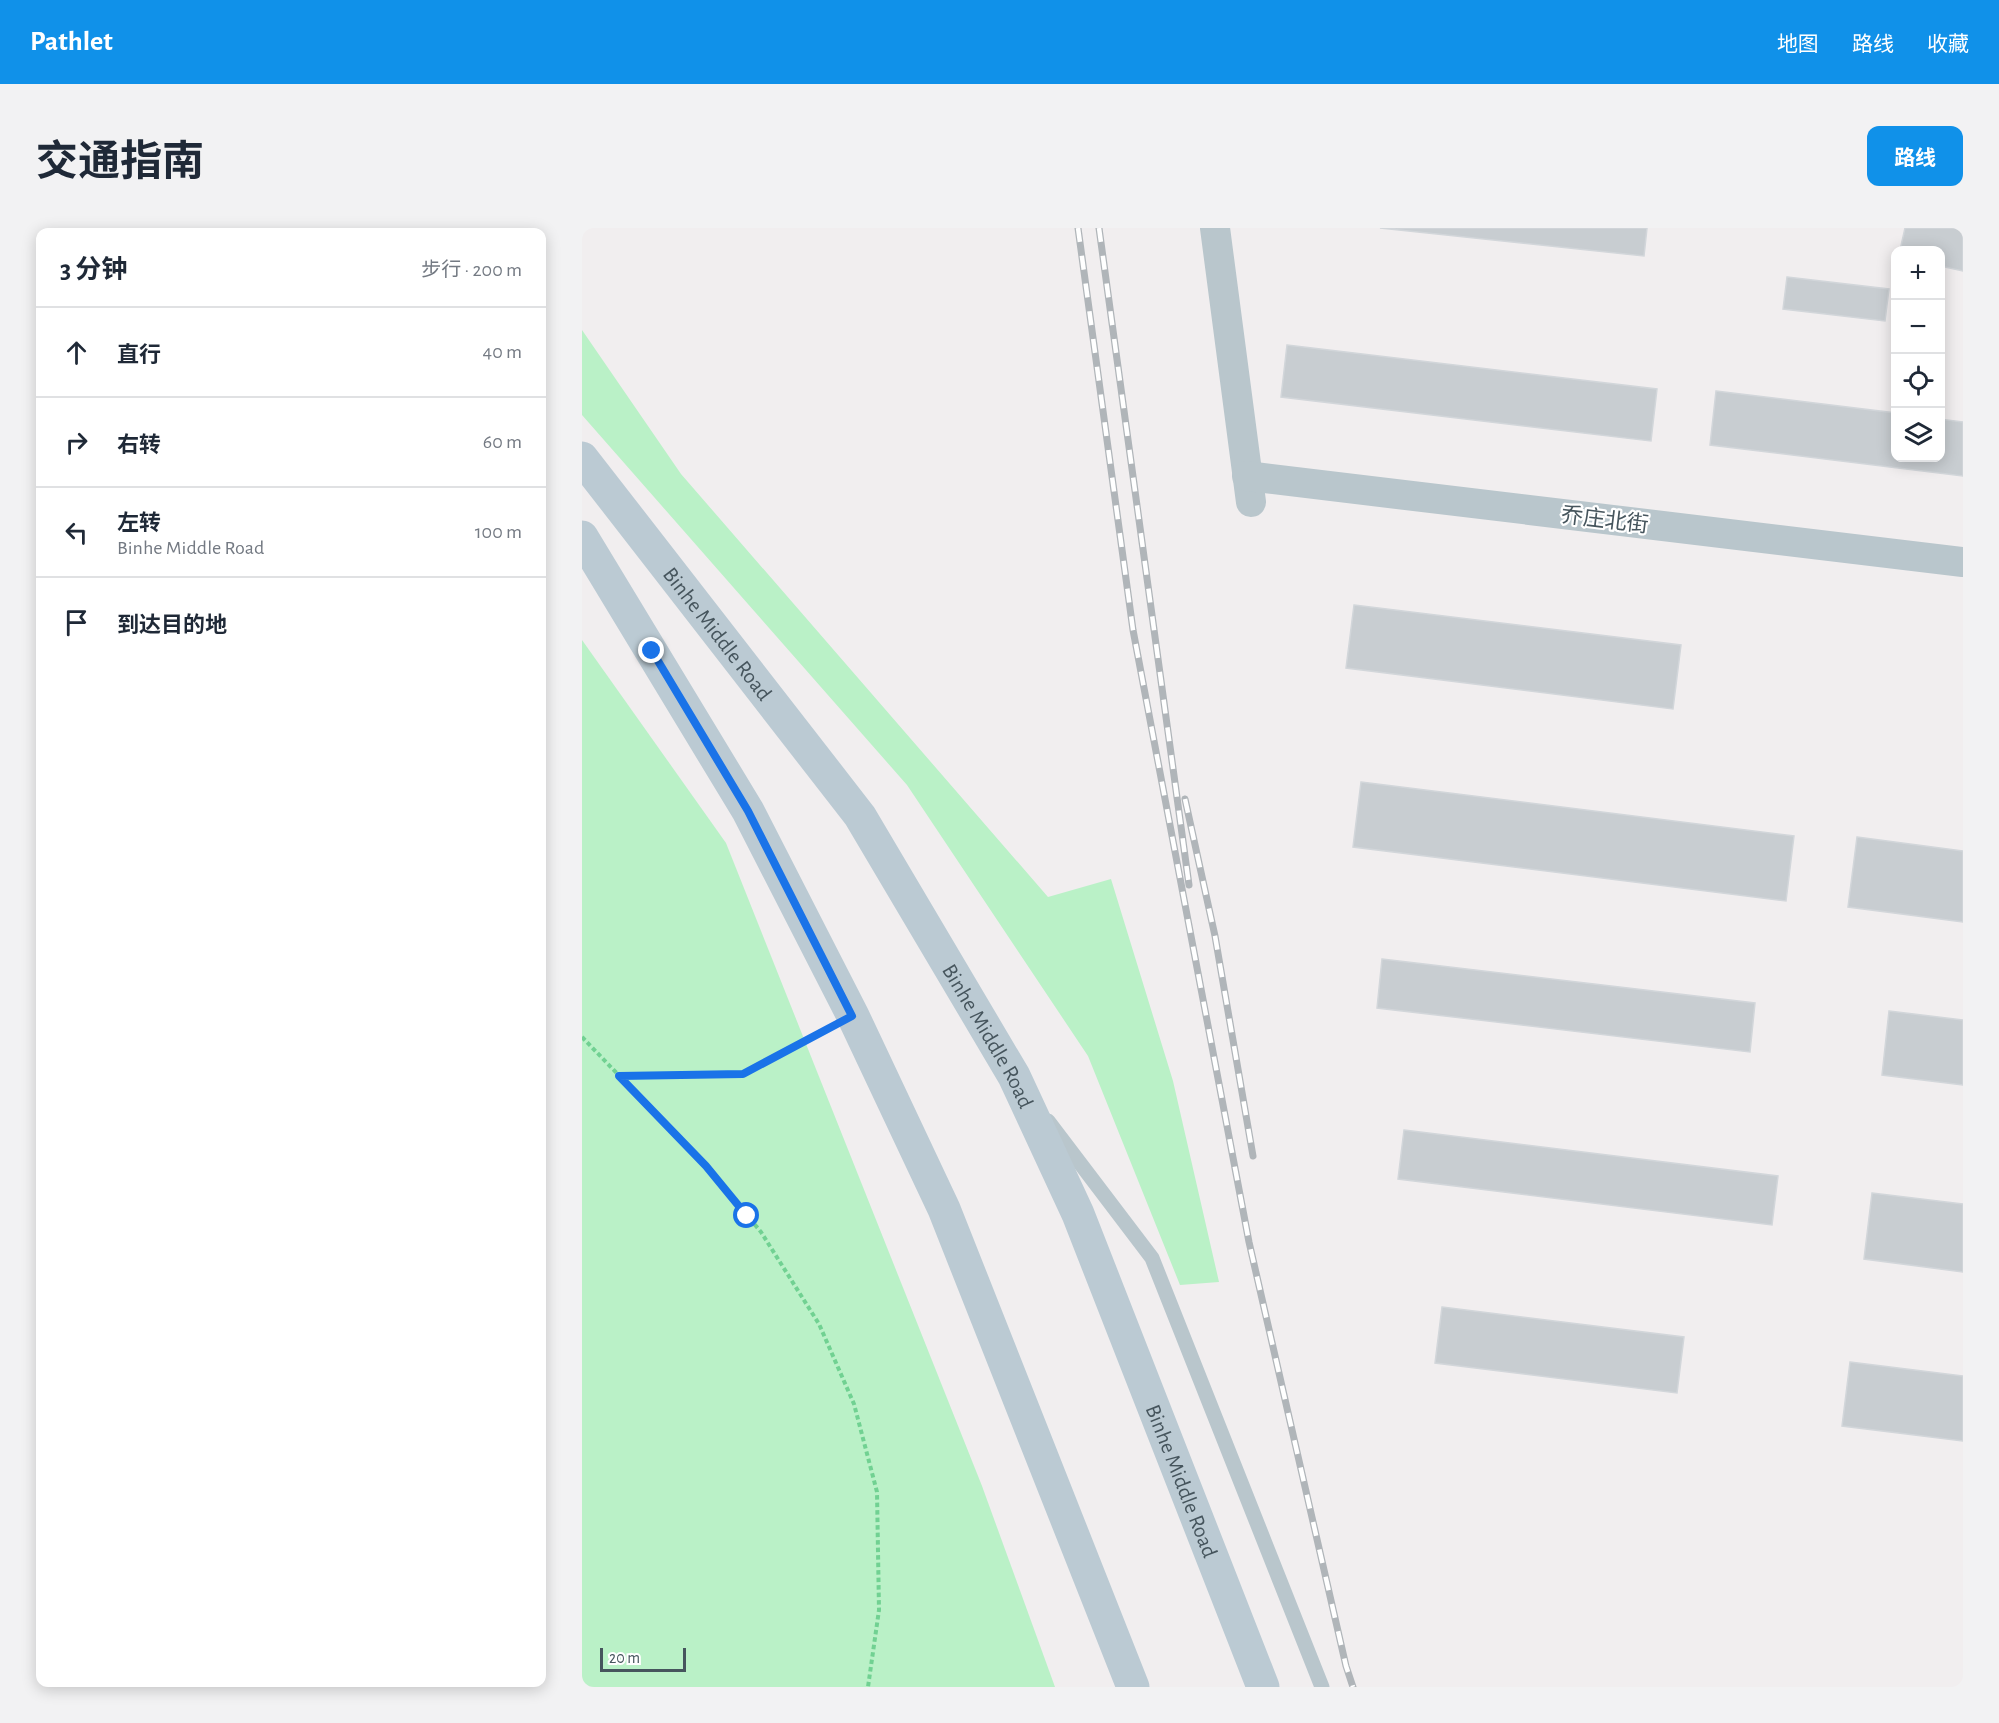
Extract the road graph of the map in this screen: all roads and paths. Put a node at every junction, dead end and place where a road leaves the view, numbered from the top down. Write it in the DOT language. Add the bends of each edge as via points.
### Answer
graph roads {
  1 [pos="1215,228"];
  2 [pos="582,458"];
  3 [pos="582,537"];
  4 [pos="1963,562"];
  5 [pos="852,1016"];
  6 [pos="582,1036"];
  7 [pos="619,1076"];
  8 [pos="1014,1076"];
  9 [pos="868,1687"];
  10 [pos="1133,1687"];
  11 [pos="1263,1687"];
  12 [pos="1322,1687"];
  1 -- 4 [label="street, 乔庄北街" via="1249,489"];
  2 -- 8 [label="main road, Binhe Middle Road" via="860,816"];
  3 -- 5 [label="main road" via="748,811"];
  5 -- 7 [label="path" via="743,1074"];
  5 -- 10 [label="main road" via="944,1209"];
  6 -- 7 [label="path"];
  7 -- 9 [label="path" via="706,1166 761,1232 819,1324 854,1404 877,1492 879,1610"];
  8 -- 11 [label="main road, Binhe Middle Road" via="1078,1214"];
  8 -- 12 [label="lane" via="1152,1258"];
}
